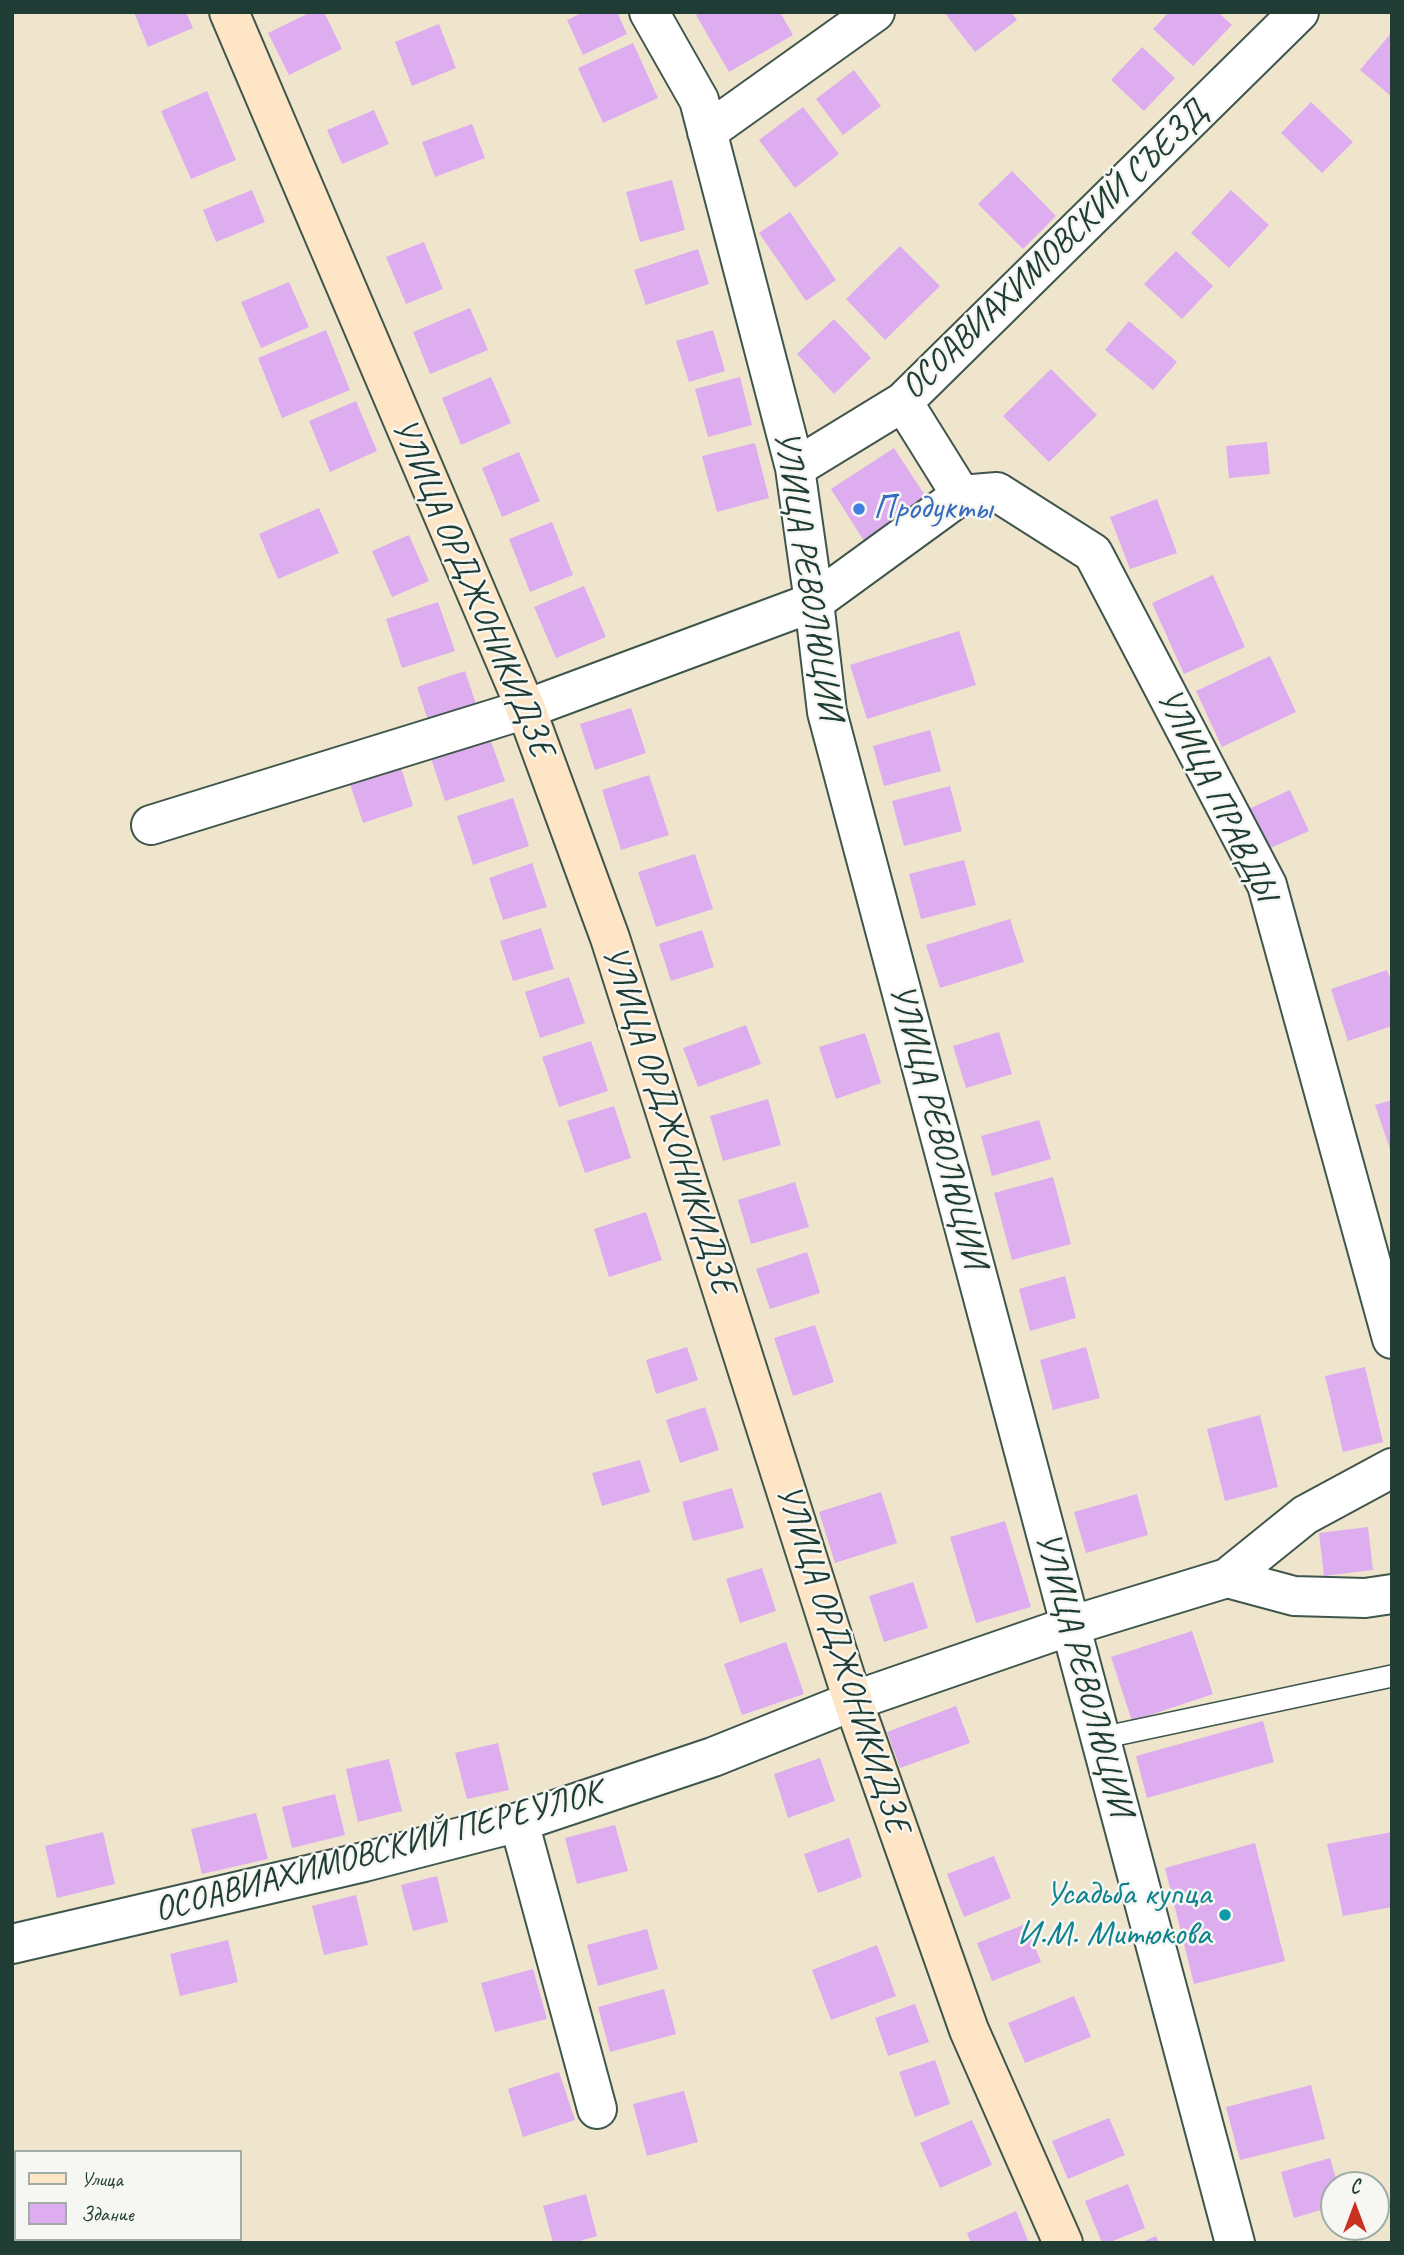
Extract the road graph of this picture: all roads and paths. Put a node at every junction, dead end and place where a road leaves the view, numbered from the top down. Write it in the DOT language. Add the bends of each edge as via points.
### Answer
graph roads {
  1 [pos="229,12"];
  2 [pos="649,12"];
  3 [pos="875,12"];
  4 [pos="1299,12"];
  5 [pos="707,132"];
  6 [pos="903,402"];
  7 [pos="795,468"];
  8 [pos="961,495"];
  9 [pos="814,602"];
  10 [pos="526,709"];
  11 [pos="151,825"];
  12 [pos="1392,1339"];
  13 [pos="1392,1468"];
  14 [pos="1227,1578"];
  15 [pos="1392,1594"];
  16 [pos="1070,1626"];
  17 [pos="1392,1676"];
  18 [pos="853,1701"];
  19 [pos="1101,1738"];
  20 [pos="519,1822"];
  21 [pos="12,1944"];
  22 [pos="597,2109"];
  23 [pos="1063,2243"];
  24 [pos="1235,2243"];
  1 -- 10 [label="street, УЛИЦА ОРДЖОНИКИДЗЕ"];
  2 -- 5 [label="street, УЛИЦА РЕВОЛЮЦИИ" via="699,100"];
  3 -- 5 [label="street"];
  4 -- 6 [label="street, ОСОАВИАХИМОВСКИЙ СЪЕЗД"];
  5 -- 7 [label="street, УЛИЦА РЕВОЛЮЦИИ"];
  6 -- 7 [label="street, ОСОАВИАХИМОВСКИЙ СЪЕЗД"];
  6 -- 8 [label="street"];
  7 -- 9 [label="street, УЛИЦА РЕВОЛЮЦИИ"];
  8 -- 9 [label="street"];
  8 -- 12 [label="street, УЛИЦА ПРАВДЫ" via="998,492 1093,553 1268,886"];
  9 -- 10 [label="street"];
  9 -- 16 [label="street, УЛИЦА РЕВОЛЮЦИИ" via="827,712"];
  10 -- 11 [label="street"];
  10 -- 18 [label="street, УЛИЦА ОРДЖОНИКИДЗЕ" via="610,938"];
  13 -- 14 [label="street, ОСОАВИАХИМОВСКИЙ ПЕРЕУЛОК" via="1305,1515"];
  14 -- 15 [label="street" via="1294,1596"];
  14 -- 16 [label="street, ОСОАВИАХИМОВСКИЙ ПЕРЕУЛОК"];
  16 -- 18 [label="street, ОСОАВИАХИМОВСКИЙ ПЕРЕУЛОК"];
  16 -- 19 [label="street, УЛИЦА РЕВОЛЮЦИИ"];
  17 -- 19 [label="lane"];
  18 -- 20 [label="street, ОСОАВИАХИМОВСКИЙ ПЕРЕУЛОК" via="713,1757"];
  18 -- 23 [label="street, УЛИЦА ОРДЖОНИКИДЗЕ" via="969,2030"];
  19 -- 24 [label="street, УЛИЦА РЕВОЛЮЦИИ"];
  20 -- 21 [label="street, ОСОАВИАХИМОВСКИЙ ПЕРЕУЛОК"];
  20 -- 22 [label="street"];
}
